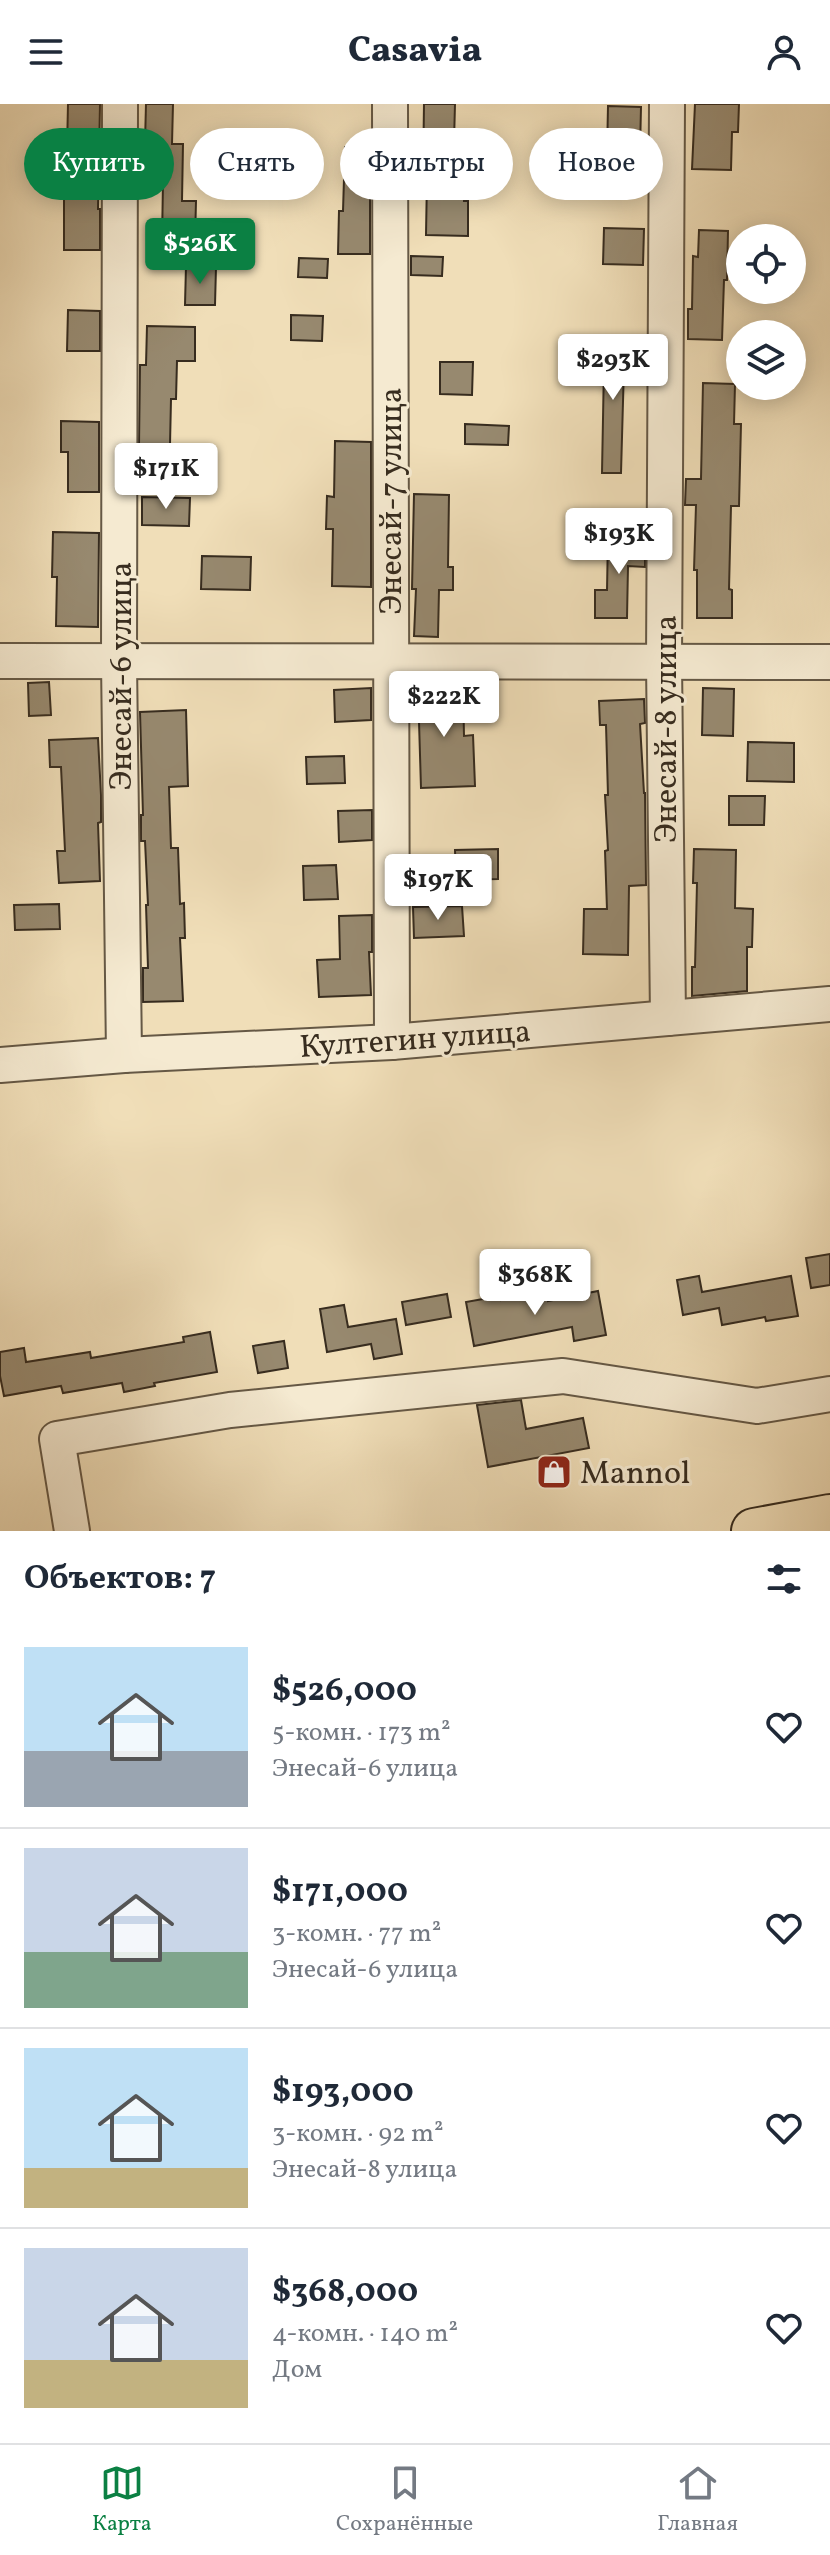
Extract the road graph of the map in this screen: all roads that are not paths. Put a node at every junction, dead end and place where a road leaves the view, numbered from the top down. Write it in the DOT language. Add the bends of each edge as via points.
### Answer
graph roads {
  1 [pos="120,104"];
  2 [pos="390,104"];
  3 [pos="667,104"];
  4 [pos="0,661"];
  5 [pos="119,662"];
  6 [pos="390,662"];
  7 [pos="664,662"];
  8 [pos="830,662"];
  9 [pos="830,1004"];
  10 [pos="668,1018"];
  11 [pos="392,1042"];
  12 [pos="124,1055"];
  13 [pos="0,1065"];
  14 [pos="830,1394"];
  15 [pos="830,1517"];
  16 [pos="72,1531"];
  17 [pos="754,1531"];
  1 -- 5 [label="street, Энесай-6 улица"];
  2 -- 6 [label="street, Энесай-7 улица"];
  3 -- 7 [label="street, Энесай-8 улица"];
  4 -- 5 [label="street"];
  5 -- 6 [label="street"];
  5 -- 12 [label="street, Энесай-6 улица"];
  6 -- 7 [label="street"];
  6 -- 11 [label="street, Энесай-7 улица"];
  7 -- 8 [label="street"];
  7 -- 10 [label="street, Энесай-8 улица"];
  9 -- 10 [label="street, Култегин улица"];
  10 -- 11 [label="street, Култегин улица"];
  11 -- 12 [label="street, Култегин улица"];
  12 -- 13 [label="street, Култегин улица"];
  14 -- 16 [label="street" via="757,1406 563,1376 230,1410 57,1439"];
  15 -- 17 [label="main road"];
}
